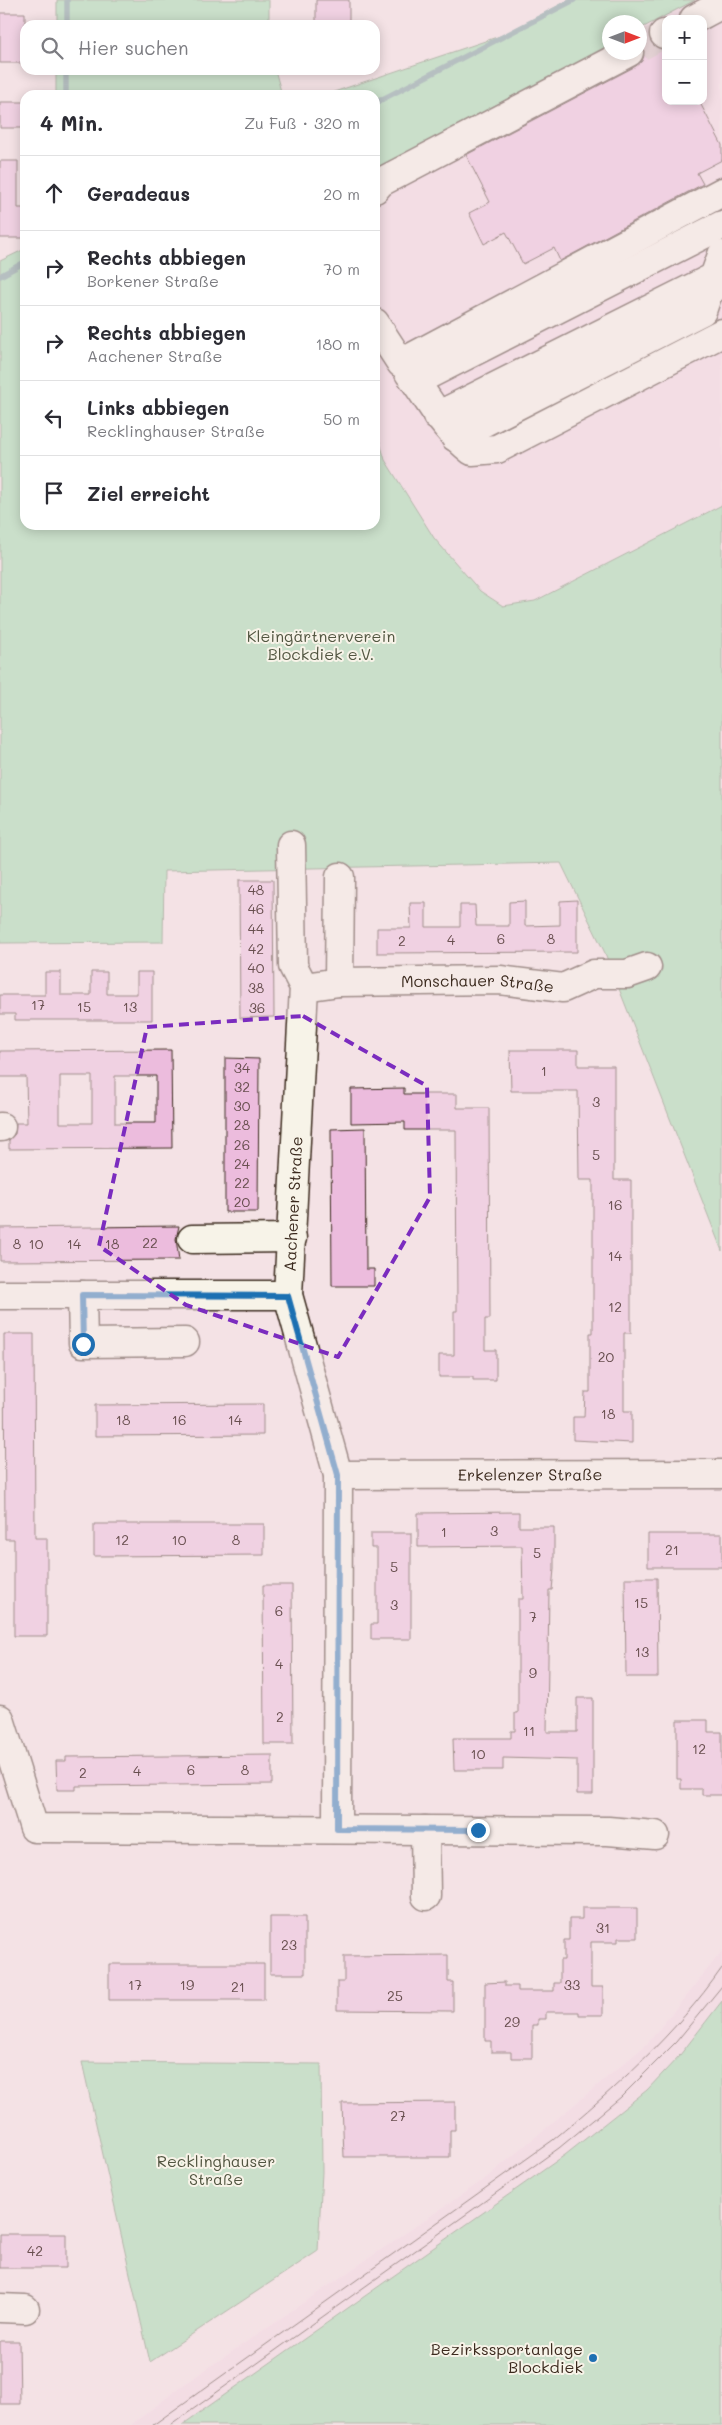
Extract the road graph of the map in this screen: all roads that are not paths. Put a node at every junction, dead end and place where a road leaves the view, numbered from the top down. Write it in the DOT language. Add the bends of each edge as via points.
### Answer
graph roads {
  1 [pos="722,4"];
  2 [pos="701,15"];
  3 [pos="614,60"];
  4 [pos="380,183"];
  5 [pos="722,192"];
  6 [pos="722,211"];
  7 [pos="722,225"];
  8 [pos="715,291"];
  9 [pos="380,330"];
  10 [pos="432,405"];
  11 [pos="291,845"];
  12 [pos="340,878"];
  13 [pos="647,967"];
  14 [pos="339,982"];
  15 [pos="304,987"];
  16 [pos="292,1238"];
  17 [pos="192,1239"];
  18 [pos="0,1295"];
  19 [pos="82,1295"];
  20 [pos="288,1296"];
  21 [pos="185,1342"];
  22 [pos="722,1474"];
  23 [pos="338,1475"];
  24 [pos="0,1719"];
  25 [pos="8,1771"];
  26 [pos="337,1829"];
  27 [pos="425,1830"];
  28 [pos="655,1836"];
  29 [pos="426,1896"];
  1 -- 2 [label="street"];
  3 -- 4 [label="street"];
  5 -- 10 [label="street"];
  6 -- 10 [label="street"];
  7 -- 10 [label="street"];
  8 -- 10 [label="street"];
  8 -- 10 [label="street"];
  8 -- 10 [label="street" via="675,341"];
  9 -- 10 [label="street"];
  11 -- 15 [label="street, Aachener Straße" via="293,966"];
  12 -- 14 [label="street"];
  13 -- 14 [label="street, Monschauer Straße" via="627,974 594,974 563,988 500,980"];
  14 -- 15 [label="street, Monschauer Straße"];
  15 -- 16 [label="street, Aachener Straße"];
  16 -- 17 [label="street"];
  16 -- 20 [label="street, Aachener Straße"];
  18 -- 19 [label="street"];
  19 -- 20 [label="street"];
  19 -- 21 [label="street" via="83,1344"];
  20 -- 23 [label="street, Aachener Straße"];
  22 -- 23 [label="street, Erkelenzer Straße"];
  23 -- 26 [label="street, Aachener Straße"];
  24 -- 25 [label="street"];
  25 -- 26 [label="street" via="34,1828"];
  26 -- 27 [label="street"];
  27 -- 28 [label="street" via="608,1830"];
  27 -- 29 [label="street"];
}
